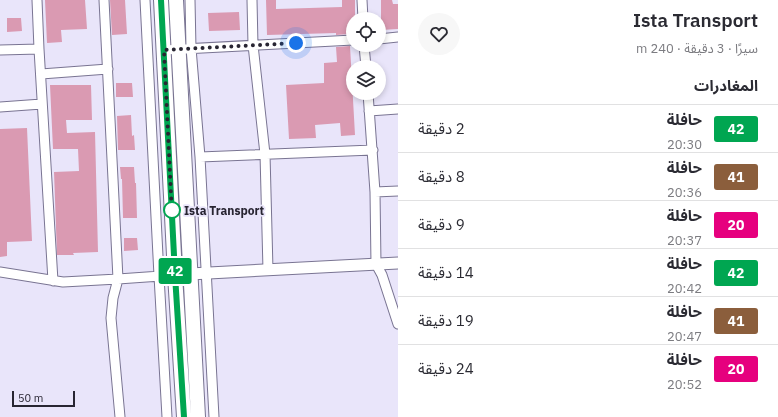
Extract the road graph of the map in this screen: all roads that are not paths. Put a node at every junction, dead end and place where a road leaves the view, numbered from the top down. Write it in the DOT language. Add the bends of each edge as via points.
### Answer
graph roads {
  1 [pos="37,0"];
  2 [pos="104,0"];
  3 [pos="145,0"];
  4 [pos="162,0"];
  5 [pos="176,0"];
  6 [pos="190,0"];
  7 [pos="252,0"];
  8 [pos="362,0"];
  9 [pos="363,12"];
  10 [pos="386,38"];
  11 [pos="398,38"];
  12 [pos="346,40"];
  13 [pos="253,45"];
  14 [pos="39,49"];
  15 [pos="178,49"];
  16 [pos="0,50"];
  17 [pos="108,69"];
  18 [pos="40,74"];
  19 [pos="368,100"];
  20 [pos="42,104"];
  21 [pos="0,107"];
  22 [pos="398,110"];
  23 [pos="369,111"];
  24 [pos="373,150"];
  25 [pos="265,154"];
  26 [pos="200,157"];
  27 [pos="398,191"];
  28 [pos="375,192"];
  29 [pos="398,263"];
  30 [pos="376,264"];
  31 [pos="268,270"];
  32 [pos="0,272"];
  33 [pos="207,273"];
  34 [pos="190,274"];
  35 [pos="175,275"];
  36 [pos="159,276"];
  37 [pos="118,279"];
  38 [pos="53,281"];
  39 [pos="398,324"];
  40 [pos="120,417"];
  41 [pos="167,417"];
  42 [pos="184,417"];
  43 [pos="198,417"];
  44 [pos="214,417"];
  1 -- 14 [label="street"];
  2 -- 17 [label="street"];
  3 -- 36 [label="street"];
  4 -- 15 [label="main road"];
  5 -- 15 [label="main road"];
  6 -- 15 [label="street"];
  7 -- 13 [label="street"];
  8 -- 9 [label="street"];
  10 -- 11 [label="street"];
  12 -- 13 [label="street"];
  13 -- 15 [label="street"];
  13 -- 25 [label="street"];
  14 -- 16 [label="street"];
  14 -- 18 [label="street"];
  15 -- 26 [label="street"];
  15 -- 34 [label="main road"];
  15 -- 35 [label="main road"];
  17 -- 18 [label="street"];
  17 -- 37 [label="street"];
  18 -- 20 [label="street"];
  19 -- 23 [label="street"];
  20 -- 21 [label="street"];
  20 -- 38 [label="street"];
  22 -- 23 [label="street"];
  23 -- 24 [label="street"];
  24 -- 25 [label="street"];
  24 -- 28 [label="street"];
  25 -- 26 [label="street"];
  25 -- 31 [label="street"];
  26 -- 33 [label="street"];
  27 -- 28 [label="street"];
  28 -- 30 [label="street"];
  29 -- 30 [label="street"];
  30 -- 31 [label="street"];
  30 -- 39 [label="street"];
  31 -- 33 [label="street"];
  32 -- 38 [label="street"];
  33 -- 34 [label="street"];
  33 -- 44 [label="street"];
  34 -- 35 [label="main road"];
  34 -- 43 [label="main road"];
  35 -- 36 [label="street"];
  35 -- 42 [label="main road"];
  36 -- 37 [label="street"];
  36 -- 41 [label="street"];
  37 -- 38 [label="street"];
  37 -- 40 [label="street" via="111,318"];
}
